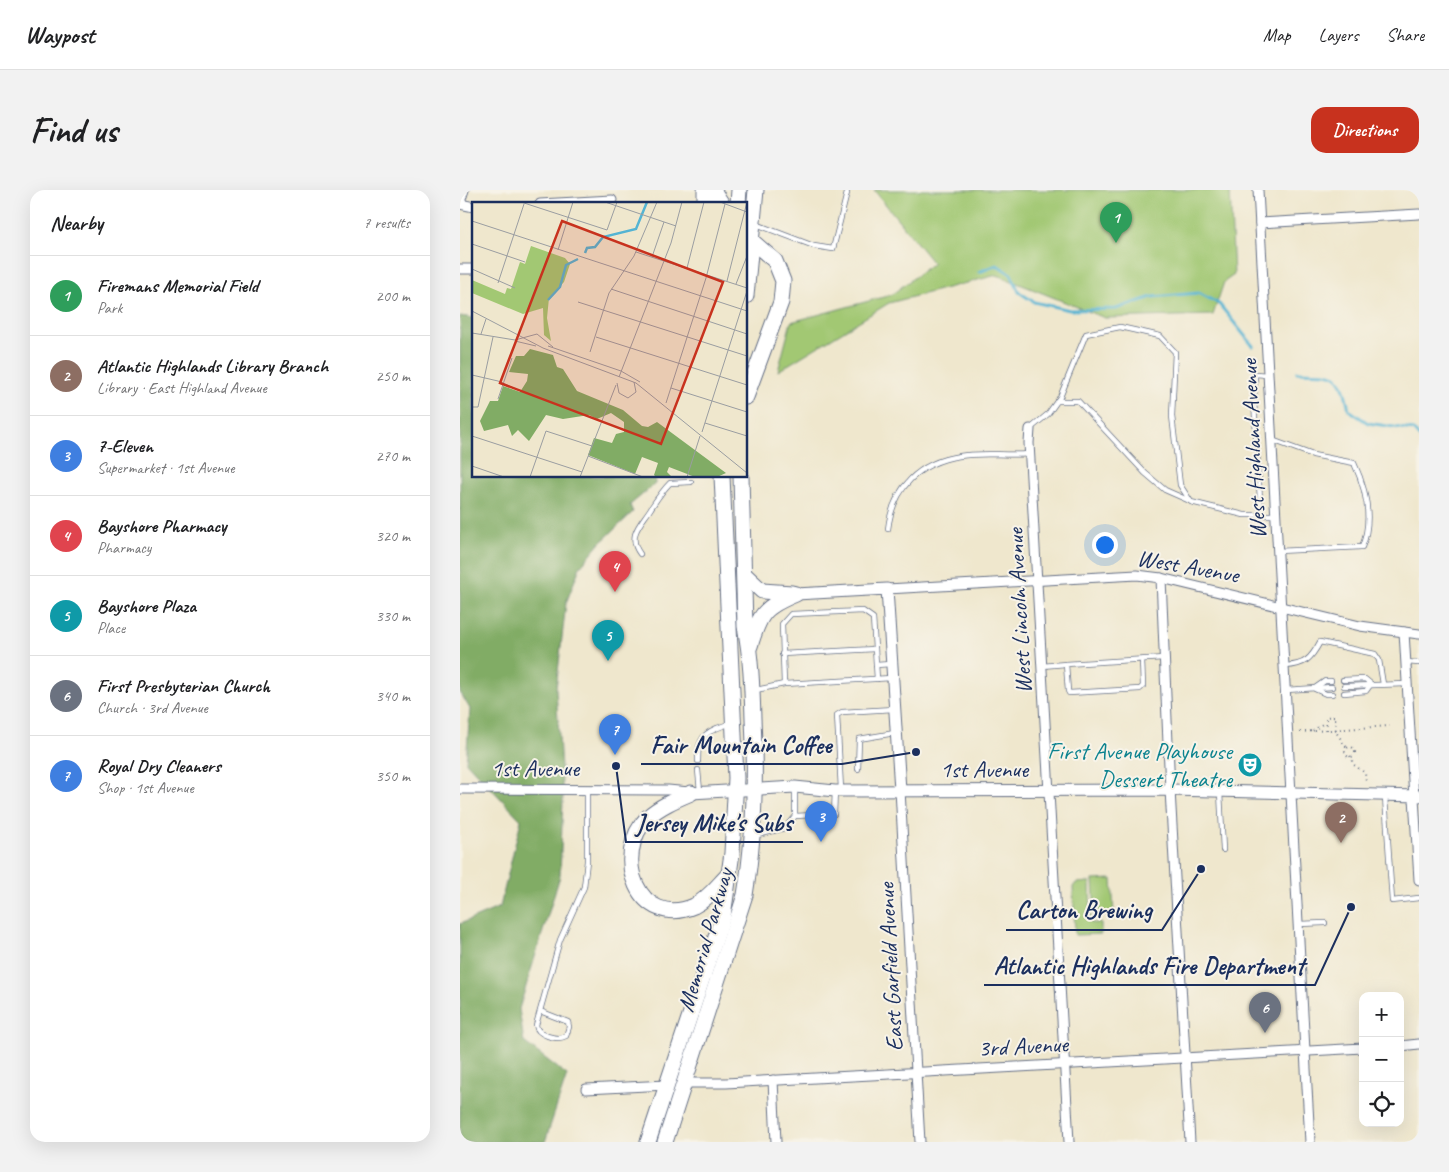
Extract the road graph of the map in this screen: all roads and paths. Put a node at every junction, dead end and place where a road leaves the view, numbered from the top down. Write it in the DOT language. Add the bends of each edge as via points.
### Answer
graph roads {
  1 [pos="464,190"];
  2 [pos="713,190"];
  3 [pos="756,190"];
  4 [pos="1258,190"];
  5 [pos="847,193"];
  6 [pos="612,200"];
  7 [pos="576,202"];
  8 [pos="721,202"];
  9 [pos="460,203"];
  10 [pos="1419,214"];
  11 [pos="1260,223"];
  12 [pos="750,233"];
  13 [pos="748,264"];
  14 [pos="1268,375"];
  15 [pos="748,392"];
  16 [pos="1057,401"];
  17 [pos="1030,429"];
  18 [pos="1272,440"];
  19 [pos="1029,454"];
  20 [pos="722,478"];
  21 [pos="741,478"];
  22 [pos="692,482"];
  23 [pos="1191,502"];
  24 [pos="1276,514"];
  25 [pos="1261,516"];
  26 [pos="888,529"];
  27 [pos="1278,551"];
  28 [pos="640,554"];
  29 [pos="745,574"];
  30 [pos="1161,578"];
  31 [pos="1038,580"];
  32 [pos="887,589"];
  33 [pos="796,594"];
  34 [pos="1282,608"];
  35 [pos="1404,632"];
  36 [pos="1419,634"];
  37 [pos="749,647"];
  38 [pos="875,649"];
  39 [pos="782,654"];
  40 [pos="1164,658"];
  41 [pos="1142,660"];
  42 [pos="1406,662"];
  43 [pos="1419,662"];
  44 [pos="892,664"];
  45 [pos="1066,664"];
  46 [pos="876,665"];
  47 [pos="1042,666"];
  48 [pos="1285,666"];
  49 [pos="893,678"];
  50 [pos="877,679"];
  51 [pos="1344,680"];
  52 [pos="1331,681"];
  53 [pos="784,684"];
  54 [pos="1372,684"];
  55 [pos="1383,684"];
  56 [pos="1407,684"];
  57 [pos="1344,686"];
  58 [pos="1332,687"];
  59 [pos="1314,688"];
  60 [pos="1286,690"];
  61 [pos="752,691"];
  62 [pos="1344,693"];
  63 [pos="1332,694"];
  64 [pos="895,709"];
  65 [pos="733,722"];
  66 [pos="1326,722"];
  67 [pos="1414,725"];
  68 [pos="1390,726"];
  69 [pos="1327,730"];
  70 [pos="1336,730"];
  71 [pos="1313,731"];
  72 [pos="1300,732"];
  73 [pos="896,733"];
  74 [pos="1347,748"];
  75 [pos="1350,756"];
  76 [pos="698,761"];
  77 [pos="858,769"];
  78 [pos="698,770"];
  79 [pos="1366,783"];
  80 [pos="795,787"];
  81 [pos="756,789"];
  82 [pos="460,790"];
  83 [pos="587,790"];
  84 [pos="900,790"];
  85 [pos="1170,790"];
  86 [pos="736,791"];
  87 [pos="838,791"];
  88 [pos="1050,791"];
  89 [pos="695,792"];
  90 [pos="1220,792"];
  91 [pos="1292,795"];
  92 [pos="1385,796"];
  93 [pos="1416,796"];
  94 [pos="795,816"];
  95 [pos="753,836"];
  96 [pos="1222,850"];
  97 [pos="1418,852"];
  98 [pos="1419,871"];
  99 [pos="728,875"];
  100 [pos="1419,880"];
  101 [pos="1419,898"];
  102 [pos="1325,923"];
  103 [pos="1299,924"];
  104 [pos="540,1011"];
  105 [pos="1419,1044"];
  106 [pos="1404,1046"];
  107 [pos="1359,1048"];
  108 [pos="1305,1050"];
  109 [pos="1185,1058"];
  110 [pos="1064,1064"];
  111 [pos="916,1072"];
  112 [pos="773,1080"];
  113 [pos="685,1083"];
  114 [pos="667,1085"];
  115 [pos="586,1089"];
  116 [pos="648,1142"];
  117 [pos="665,1142"];
  118 [pos="776,1142"];
  119 [pos="920,1142"];
  120 [pos="1069,1142"];
  121 [pos="1190,1142"];
  122 [pos="1310,1142"];
  1 -- 9 [label="street"];
  2 -- 8 [label="highway"];
  3 -- 12 [label="highway"];
  4 -- 11 [label="street, West Highland Avenue"];
  5 -- 12 [label="lane" via="833,249"];
  6 -- 7 [label="street"];
  10 -- 11 [label="street"];
  11 -- 14 [label="street, West Highland Avenue"];
  12 -- 13 [label="highway"];
  12 -- 15 [label="highway" via="775,260 784,281 781,302"];
  14 -- 18 [label="street, West Highland Avenue"];
  14 -- 25 [label="lane" via="1255,374"];
  16 -- 17 [label="lane" via="1048,414"];
  16 -- 23 [label="lane" via="1078,401 1145,473 1165,490"];
  16 -- 23 [label="lane" via="1086,334 1120,327 1160,336 1175,352 1172,416 1180,485"];
  17 -- 19 [label="street, West Lincoln Avenue"];
  18 -- 24 [label="street, West Highland Avenue"];
  18 -- 27 [label="lane" via="1314,455 1354,463 1364,485 1368,531 1362,548"];
  19 -- 26 [label="lane" via="960,456 919,470 904,484 890,512"];
  19 -- 31 [label="street, West Lincoln Avenue"];
  20 -- 65 [label="highway, Memorial Parkway"];
  21 -- 29 [label="highway, Memorial Parkway"];
  22 -- 28 [label="lane" via="670,483 656,498 636,527 636,549"];
  23 -- 25 [label="lane" via="1244,516"];
  24 -- 25 [label="lane"];
  24 -- 27 [label="street, West Highland Avenue"];
  27 -- 34 [label="street, West Highland Avenue"];
  29 -- 33 [label="highway" via="762,591"];
  29 -- 37 [label="highway, Memorial Parkway" via="745,626"];
  30 -- 31 [label="street, West Avenue" via="1137,575"];
  30 -- 34 [label="street, West Avenue"];
  30 -- 40 [label="street"];
  31 -- 32 [label="street, West Avenue"];
  31 -- 47 [label="street, West Lincoln Avenue"];
  32 -- 33 [label="street, West Avenue"];
  32 -- 44 [label="street"];
  33 -- 37 [label="highway" via="762,613"];
  34 -- 35 [label="street, West Avenue" via="1360,626"];
  34 -- 48 [label="street, West Highland Avenue"];
  35 -- 36 [label="street, West Avenue"];
  35 -- 42 [label="street"];
  37 -- 61 [label="highway, Memorial Parkway"];
  38 -- 39 [label="lane"];
  38 -- 39 [label="lane" via="872,618 862,611 791,614 782,624"];
  38 -- 46 [label="lane"];
  39 -- 53 [label="lane"];
  40 -- 41 [label="lane"];
  40 -- 85 [label="street"];
  41 -- 45 [label="lane"];
  41 -- 45 [label="lane" via="1143,686 1136,690 1069,693"];
  42 -- 43 [label="lane"];
  42 -- 56 [label="street"];
  44 -- 46 [label="lane"];
  44 -- 49 [label="street"];
  45 -- 47 [label="lane"];
  46 -- 50 [label="lane"];
  47 -- 88 [label="street, West Lincoln Avenue"];
  48 -- 55 [label="lane" via="1308,661 1320,642 1375,654"];
  48 -- 60 [label="street, West Highland Avenue"];
  49 -- 50 [label="lane"];
  49 -- 64 [label="street"];
  50 -- 53 [label="lane"];
  51 -- 54 [label="lane" via="1365,679"];
  52 -- 59 [label="lane"];
  53 -- 61 [label="lane"];
  54 -- 55 [label="lane"];
  54 -- 57 [label="lane"];
  54 -- 62 [label="lane" via="1366,691"];
  55 -- 56 [label="lane"];
  56 -- 67 [label="street"];
  58 -- 59 [label="lane"];
  59 -- 60 [label="lane"];
  59 -- 63 [label="lane"];
  60 -- 91 [label="street, West Highland Avenue"];
  61 -- 81 [label="highway, Memorial Parkway"];
  64 -- 73 [label="street"];
  64 -- 87 [label="lane" via="836,715"];
  65 -- 76 [label="lane" via="702,738"];
  65 -- 86 [label="highway, Memorial Parkway"];
  66 -- 69 [label="path"];
  66 -- 70 [label="path" via="1326,717 1335,716"];
  66 -- 71 [label="path"];
  67 -- 93 [label="street"];
  68 -- 70 [label="path"];
  69 -- 70 [label="path"];
  69 -- 71 [label="path"];
  70 -- 74 [label="path"];
  71 -- 72 [label="path"];
  73 -- 77 [label="lane" via="859,739"];
  73 -- 84 [label="street"];
  74 -- 75 [label="path" via="1346,754"];
  74 -- 75 [label="path" via="1355,750"];
  75 -- 79 [label="path" via="1354,765 1364,773"];
  78 -- 89 [label="lane"];
  80 -- 81 [label="street, 1st Avenue"];
  80 -- 87 [label="street, 1st Avenue"];
  80 -- 94 [label="lane"];
  81 -- 86 [label="street, 1st Avenue"];
  81 -- 95 [label="highway, Memorial Parkway"];
  82 -- 83 [label="street, 1st Avenue"];
  83 -- 89 [label="street, 1st Avenue"];
  83 -- 104 [label="lane" via="584,887 560,940"];
  84 -- 87 [label="street, 1st Avenue"];
  84 -- 88 [label="street, 1st Avenue"];
  84 -- 111 [label="street, East Garfield Avenue"];
  85 -- 88 [label="street, 1st Avenue"];
  85 -- 90 [label="street, 1st Avenue"];
  85 -- 109 [label="street"];
  86 -- 89 [label="street, 1st Avenue"];
  86 -- 99 [label="highway, Memorial Parkway"];
  87 -- 94 [label="lane" via="834,814"];
  88 -- 110 [label="street, West Lincoln Avenue"];
  89 -- 99 [label="highway" via="657,810 642,825 631,853 634,882 651,903 670,910 702,902"];
  90 -- 91 [label="street, 1st Avenue"];
  90 -- 96 [label="lane"];
  91 -- 92 [label="street, 1st Avenue"];
  91 -- 103 [label="street, West Highland Avenue"];
  92 -- 93 [label="street, 1st Avenue"];
  92 -- 101 [label="lane" via="1392,901"];
  93 -- 97 [label="street"];
  94 -- 95 [label="lane" via="785,828"];
  95 -- 113 [label="highway, Memorial Parkway" via="745,895"];
  97 -- 98 [label="street"];
  98 -- 100 [label="street"];
  99 -- 114 [label="highway, Memorial Parkway" via="723,916"];
  102 -- 103 [label="lane"];
  103 -- 108 [label="street, West Highland Avenue"];
  104 -- 104 [label="lane" via="537,1030 558,1038 566,1036 568,1022"];
  105 -- 106 [label="street"];
  107 -- 108 [label="street, 3rd Avenue"];
  108 -- 109 [label="street, 3rd Avenue"];
  108 -- 122 [label="street, West Highland Avenue"];
  109 -- 110 [label="street, 3rd Avenue"];
  109 -- 121 [label="street"];
  110 -- 111 [label="street, 3rd Avenue"];
  110 -- 120 [label="street, West Lincoln Avenue"];
  111 -- 112 [label="street, 3rd Avenue"];
  111 -- 119 [label="street, East Garfield Avenue"];
  112 -- 113 [label="street, 3rd Avenue"];
  112 -- 118 [label="street"];
  113 -- 117 [label="highway, Memorial Parkway"];
  114 -- 115 [label="street"];
  114 -- 116 [label="highway, Memorial Parkway"];
}
